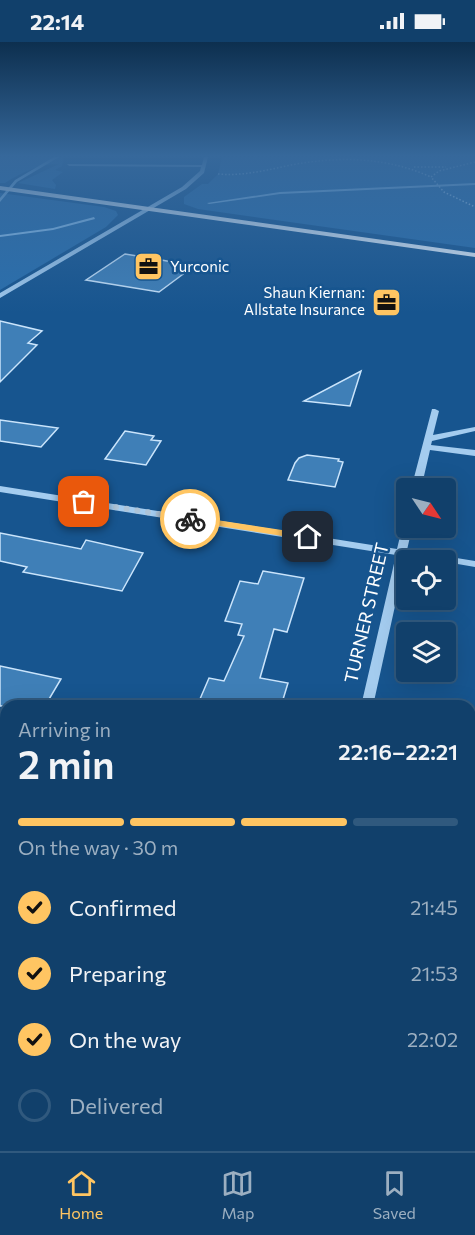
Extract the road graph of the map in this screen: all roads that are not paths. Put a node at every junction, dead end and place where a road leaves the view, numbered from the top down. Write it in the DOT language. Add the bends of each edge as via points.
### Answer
graph roads {
  1 [pos="149,209"];
  2 [pos="155,209"];
  3 [pos="475,255"];
  4 [pos="0,296"];
  5 [pos="435,411"];
  6 [pos="475,429"];
  7 [pos="427,443"];
  8 [pos="475,453"];
  9 [pos="419,478"];
  10 [pos="0,489"];
  11 [pos="396,551"];
  12 [pos="456,561"];
  13 [pos="475,564"];
  14 [pos="396,578"];
  15 [pos="368,700"];
  1 -- 4 [label="street"];
  2 -- 3 [label="main road"];
  5 -- 7 [label="street"];
  6 -- 7 [label="street"];
  7 -- 8 [label="street"];
  7 -- 9 [label="street"];
  10 -- 11 [label="street"];
  12 -- 13 [label="street"];
  14 -- 15 [label="street, TURNER STREET"];
}
